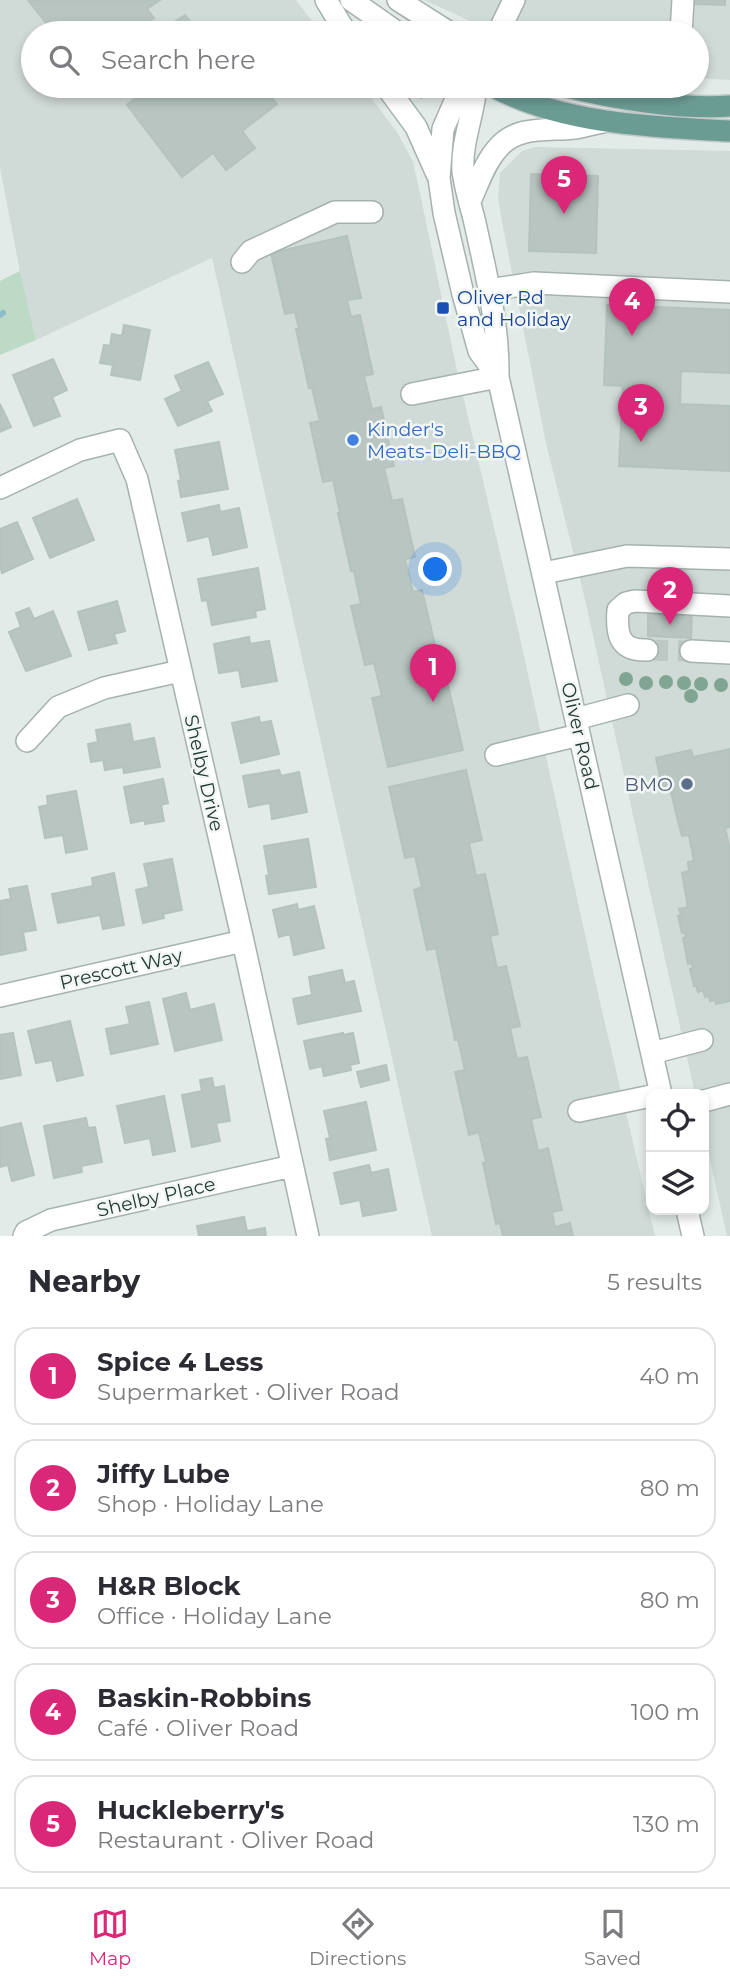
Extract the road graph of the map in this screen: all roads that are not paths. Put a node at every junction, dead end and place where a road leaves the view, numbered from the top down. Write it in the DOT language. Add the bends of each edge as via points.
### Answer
graph roads {
  1 [pos="326,0"];
  2 [pos="351,0"];
  3 [pos="398,0"];
  4 [pos="514,0"];
  5 [pos="682,0"];
  6 [pos="339,21"];
  7 [pos="381,21"];
  8 [pos="431,21"];
  9 [pos="504,21"];
  10 [pos="681,21"];
  11 [pos="395,98"];
  12 [pos="457,98"];
  13 [pos="475,98"];
  14 [pos="520,98"];
  15 [pos="620,98"];
  16 [pos="730,106"];
  17 [pos="607,121"];
  18 [pos="730,131"];
  19 [pos="439,178"];
  20 [pos="470,201"];
  21 [pos="372,212"];
  22 [pos="242,262"];
  23 [pos="489,290"];
  24 [pos="730,292"];
  25 [pos="498,377"];
  26 [pos="412,394"];
  27 [pos="0,488"];
  28 [pos="730,559"];
  29 [pos="544,573"];
  30 [pos="730,606"];
  31 [pos="730,645"];
  32 [pos="647,646"];
  33 [pos="730,653"];
  34 [pos="180,670"];
  35 [pos="628,705"];
  36 [pos="578,727"];
  37 [pos="27,741"];
  38 [pos="496,755"];
  39 [pos="243,941"];
  40 [pos="0,996"];
  41 [pos="702,1040"];
  42 [pos="652,1053"];
  43 [pos="659,1089"];
  44 [pos="730,1094"];
  45 [pos="646,1097"];
  46 [pos="709,1100"];
  47 [pos="579,1111"];
  48 [pos="292,1166"];
  49 [pos="688,1215"];
  50 [pos="24,1236"];
  51 [pos="307,1236"];
  52 [pos="693,1236"];
  1 -- 6 [label="street"];
  2 -- 7 [label="street"];
  3 -- 8 [label="street"];
  4 -- 9 [label="street"];
  5 -- 10 [label="street"];
  11 -- 19 [label="street, Oliver Road" via="416,127"];
  12 -- 19 [label="street, Oliver Road" via="443,129"];
  13 -- 20 [label="street, Oliver Road" via="463,170"];
  14 -- 17 [label="main road"];
  15 -- 16 [label="main road"];
  17 -- 18 [label="main road"];
  17 -- 20 [label="street" via="529,130 507,138 486,165"];
  19 -- 25 [label="street, Oliver Road" via="479,351"];
  20 -- 23 [label="street, Oliver Road"];
  21 -- 22 [label="street" via="335,212 251,250"];
  23 -- 24 [label="street" via="534,283"];
  23 -- 25 [label="street, Oliver Road" via="499,348"];
  25 -- 26 [label="street"];
  25 -- 29 [label="street, Oliver Road"];
  27 -- 34 [label="street, Shelby Drive" via="80,450 121,440 137,479"];
  28 -- 29 [label="street" via="627,556"];
  29 -- 36 [label="street, Oliver Road"];
  30 -- 32 [label="street" via="626,603 618,610 621,642 634,651"];
  31 -- 33 [label="street" via="691,647"];
  34 -- 37 [label="street" via="104,688 58,707"];
  34 -- 39 [label="street, Shelby Drive"];
  35 -- 36 [label="street"];
  36 -- 38 [label="street"];
  36 -- 42 [label="street, Oliver Road"];
  39 -- 40 [label="street, Prescott Way"];
  39 -- 48 [label="street, Shelby Drive"];
  41 -- 42 [label="street"];
  42 -- 43 [label="street, Oliver Road"];
  44 -- 46 [label="street"];
  45 -- 47 [label="street"];
  48 -- 50 [label="street, Shelby Place" via="51,1220"];
  48 -- 51 [label="street, Shelby Drive"];
  49 -- 52 [label="street"];
}
